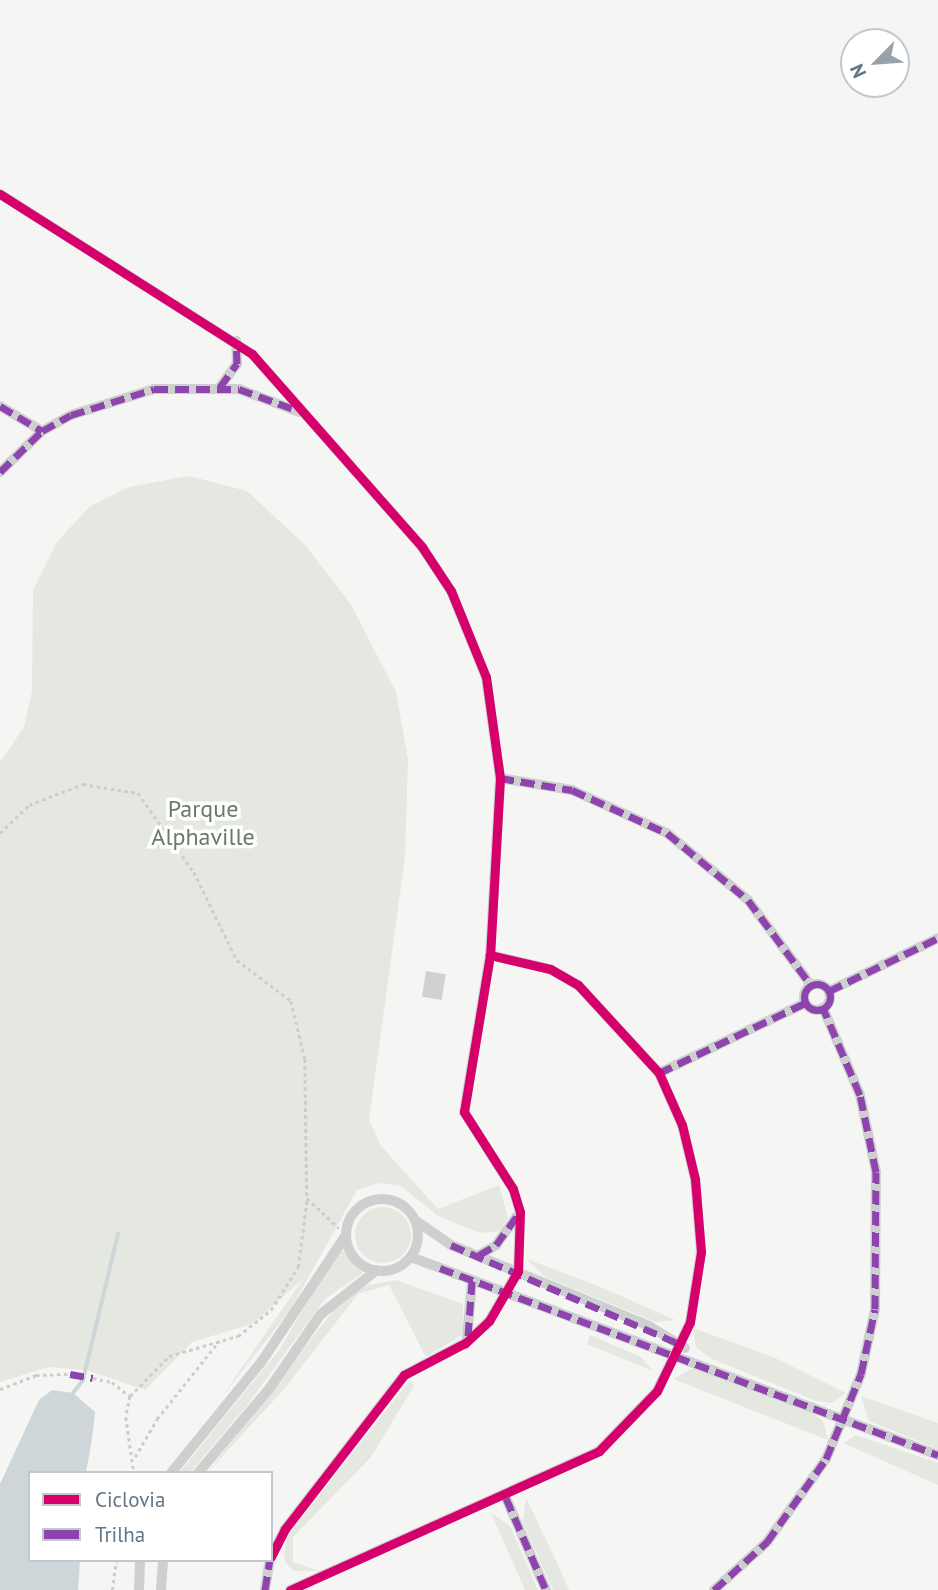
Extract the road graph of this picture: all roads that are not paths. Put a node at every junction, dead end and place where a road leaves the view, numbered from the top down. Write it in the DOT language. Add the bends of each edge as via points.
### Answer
graph roads {
  1 [pos="0,194"];
  2 [pos="236,340"];
  3 [pos="220,387"];
  4 [pos="0,406"];
  5 [pos="303,414"];
  6 [pos="42,431"];
  7 [pos="0,472"];
  8 [pos="500,778"];
  9 [pos="938,938"];
  10 [pos="490,955"];
  11 [pos="811,985"];
  12 [pos="829,991"];
  13 [pos="806,1003"];
  14 [pos="823,1008"];
  15 [pos="659,1073"];
  16 [pos="520,1212"];
  17 [pos="415,1220"];
  18 [pos="346,1235"];
  19 [pos="479,1255"];
  20 [pos="411,1257"];
  21 [pos="377,1270"];
  22 [pos="518,1271"];
  23 [pos="472,1281"];
  24 [pos="508,1294"];
  25 [pos="465,1343"];
  26 [pos="683,1343"];
  27 [pos="690,1358"];
  28 [pos="672,1360"];
  29 [pos="845,1419"];
  30 [pos="938,1455"];
  31 [pos="173,1471"];
  32 [pos="200,1471"];
  33 [pos="506,1498"];
  34 [pos="273,1555"];
  35 [pos="140,1562"];
  36 [pos="163,1562"];
  37 [pos="270,1562"];
  38 [pos="139,1590"];
  39 [pos="161,1590"];
  40 [pos="265,1590"];
  41 [pos="290,1590"];
  42 [pos="546,1590"];
  43 [pos="714,1590"];
  1 -- 2 [label="street"];
  2 -- 3 [label="street" via="237,364"];
  2 -- 5 [label="street"];
  3 -- 5 [label="street"];
  3 -- 6 [label="street" via="155,388 102,402"];
  4 -- 6 [label="street"];
  5 -- 8 [label="street" via="422,547 451,591 485,677"];
  6 -- 7 [label="street"];
  8 -- 10 [label="street"];
  8 -- 11 [label="street" via="572,790 667,833 748,900"];
  9 -- 12 [label="street"];
  10 -- 15 [label="street" via="550,969 578,985"];
  10 -- 16 [label="street" via="464,1112 493,1149"];
  11 -- 12 [label="street"];
  11 -- 13 [label="street"];
  12 -- 14 [label="street"];
  13 -- 14 [label="street"];
  13 -- 15 [label="street"];
  14 -- 29 [label="street" via="860,1095 877,1185 875,1309"];
  15 -- 26 [label="street" via="682,1125 695,1179 701,1252"];
  16 -- 19 [label="street" via="496,1245"];
  16 -- 22 [label="street"];
  17 -- 18 [label="street" via="398,1202 375,1199 355,1210"];
  17 -- 19 [label="street" via="451,1245"];
  17 -- 20 [label="street" via="418,1240"];
  18 -- 21 [label="street" via="355,1258"];
  18 -- 31 [label="street" via="335,1244 269,1351"];
  19 -- 22 [label="street"];
  20 -- 21 [label="street" via="395,1268"];
  20 -- 23 [label="street"];
  21 -- 32 [label="street" via="321,1314 269,1389"];
  22 -- 24 [label="street"];
  22 -- 26 [label="street"];
  23 -- 24 [label="street"];
  23 -- 25 [label="street" via="473,1318"];
  24 -- 25 [label="street"];
  24 -- 28 [label="street"];
  25 -- 34 [label="street" via="404,1375 285,1529"];
  26 -- 27 [label="street"];
  26 -- 28 [label="street"];
  27 -- 28 [label="street"];
  27 -- 29 [label="street"];
  28 -- 33 [label="street" via="635,1420 599,1451"];
  29 -- 30 [label="street"];
  29 -- 43 [label="street" via="799,1502 767,1542"];
  33 -- 41 [label="street"];
  33 -- 42 [label="street"];
  35 -- 38 [label="street"];
  36 -- 39 [label="street"];
  37 -- 40 [label="street"];
}
